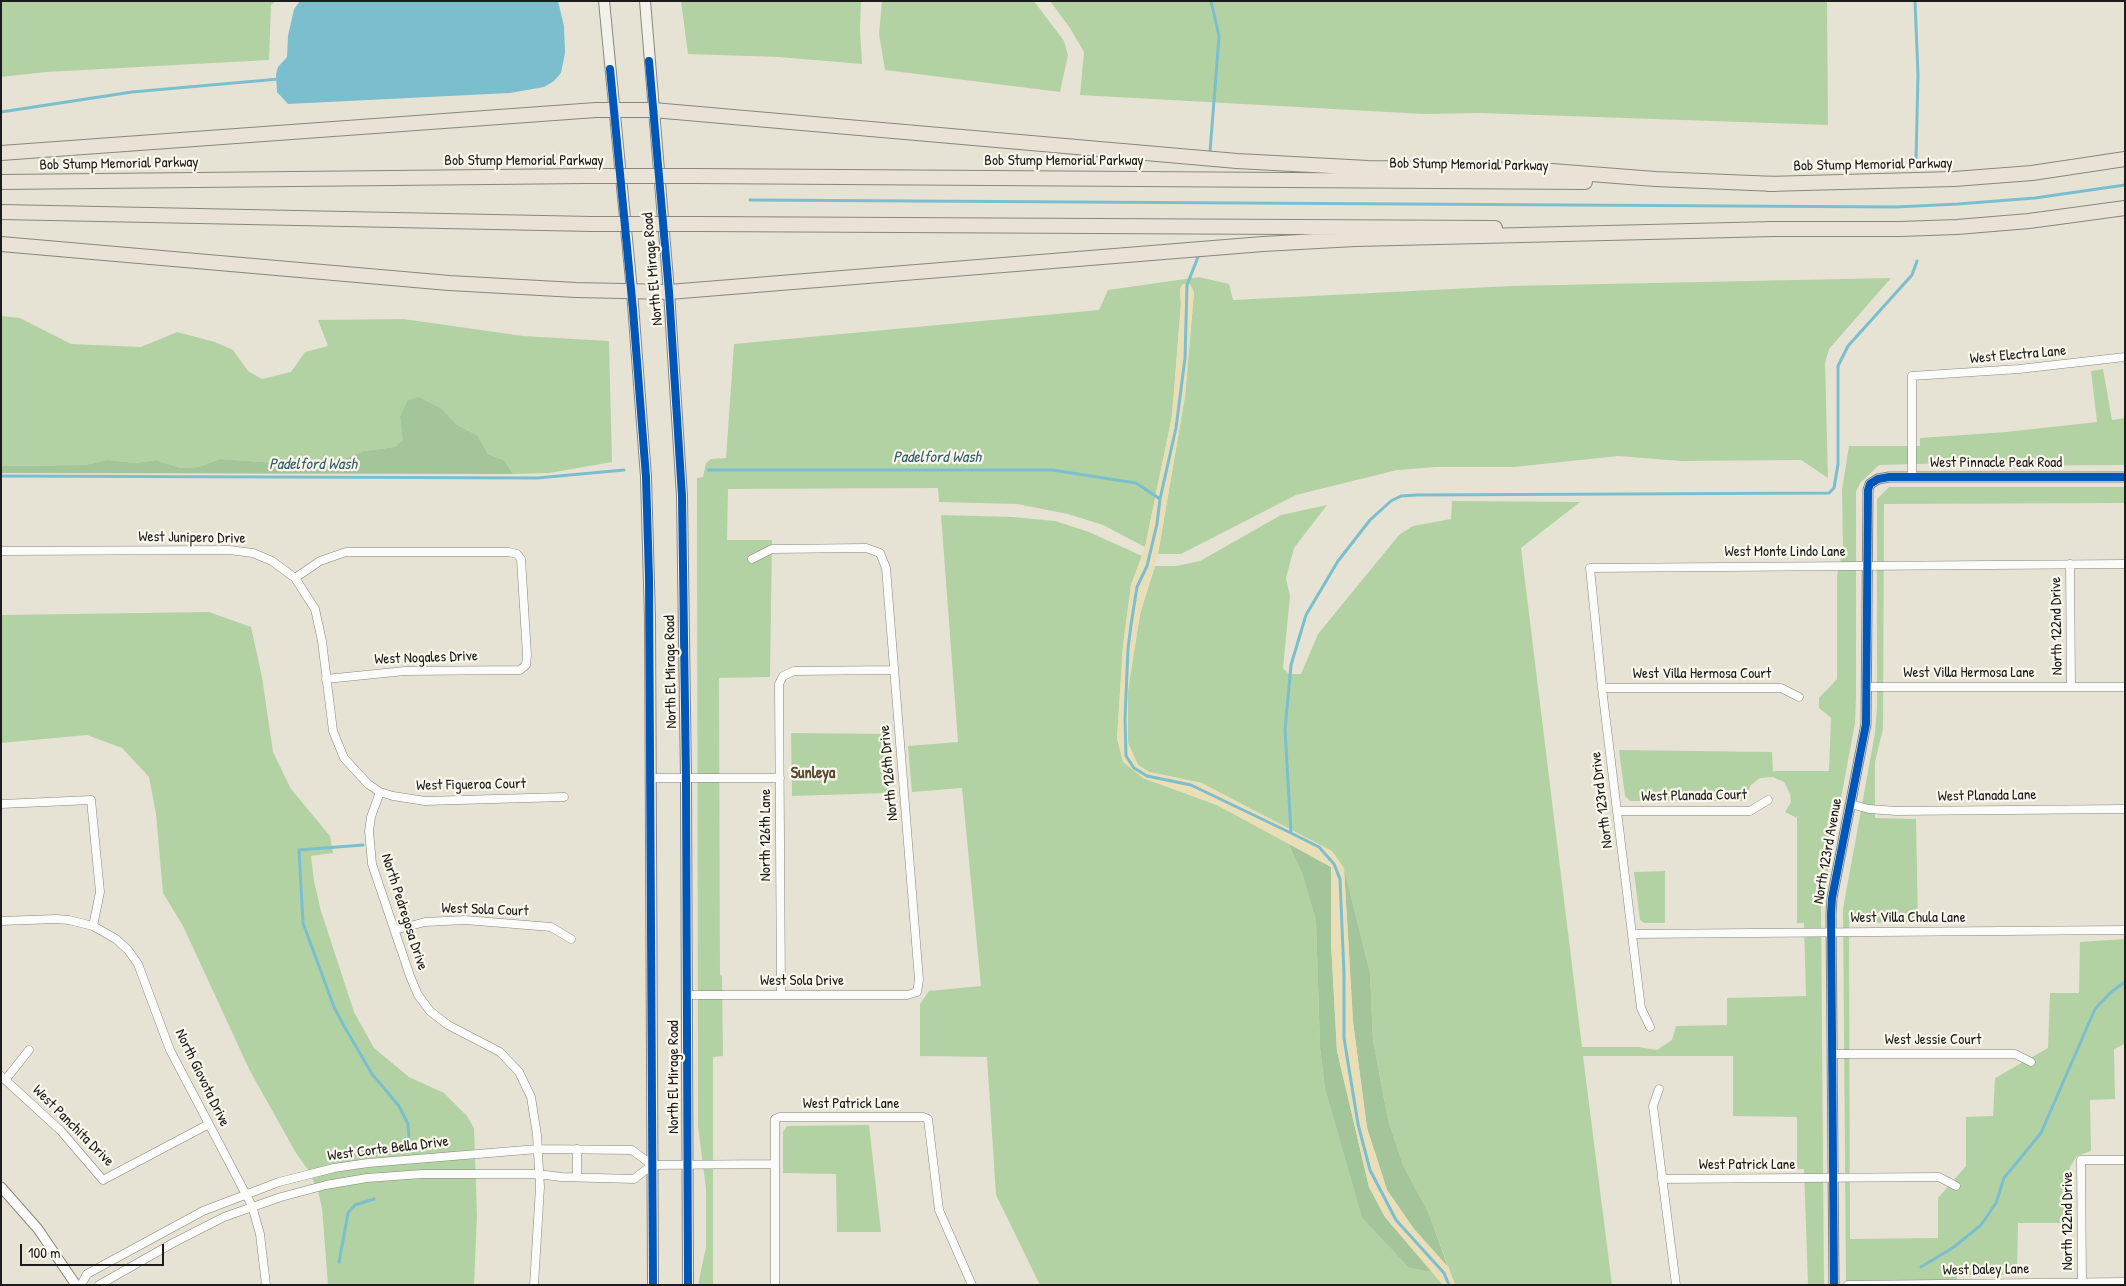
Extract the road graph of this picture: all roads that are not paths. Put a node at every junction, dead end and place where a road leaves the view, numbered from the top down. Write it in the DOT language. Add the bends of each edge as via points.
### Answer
graph roads {
  1 [pos="604,1"];
  2 [pos="645,1"];
  3 [pos="614,110"];
  4 [pos="653,110"];
  5 [pos="1,153"];
  6 [pos="2125,159"];
  7 [pos="1,182"];
  8 [pos="1776,184"];
  9 [pos="2125,208"];
  10 [pos="1,212"];
  11 [pos="1774,229"];
  12 [pos="1,244"];
  13 [pos="632,292"];
  14 [pos="669,292"];
  15 [pos="2125,357"];
  16 [pos="1912,477"];
  17 [pos="2125,477"];
  18 [pos="1870,484"];
  19 [pos="1,551"];
  20 [pos="752,559"];
  21 [pos="2070,564"];
  22 [pos="2125,564"];
  23 [pos="1866,565"];
  24 [pos="1590,568"];
  25 [pos="295,578"];
  26 [pos="894,670"];
  27 [pos="326,679"];
  28 [pos="1867,687"];
  29 [pos="2071,687"];
  30 [pos="2125,687"];
  31 [pos="1602,688"];
  32 [pos="1799,697"];
  33 [pos="651,778"];
  34 [pos="686,778"];
  35 [pos="780,778"];
  36 [pos="380,792"];
  37 [pos="564,797"];
  38 [pos="1768,800"];
  39 [pos="1,804"];
  40 [pos="1850,804"];
  41 [pos="2125,808"];
  42 [pos="1617,811"];
  43 [pos="1,921"];
  44 [pos="93,926"];
  45 [pos="394,930"];
  46 [pos="2125,930"];
  47 [pos="1830,933"];
  48 [pos="1632,934"];
  49 [pos="571,939"];
  50 [pos="917,992"];
  51 [pos="781,995"];
  52 [pos="688,996"];
  53 [pos="1650,1027"];
  54 [pos="28,1050"];
  55 [pos="1832,1054"];
  56 [pos="2032,1062"];
  57 [pos="3,1078"];
  58 [pos="1659,1090"];
  59 [pos="209,1124"];
  60 [pos="538,1149"];
  61 [pos="577,1149"];
  62 [pos="2125,1160"];
  63 [pos="775,1164"];
  64 [pos="652,1165"];
  65 [pos="688,1165"];
  66 [pos="538,1174"];
  67 [pos="577,1178"];
  68 [pos="1833,1178"];
  69 [pos="1662,1179"];
  70 [pos="1956,1186"];
  71 [pos="1,1187"];
  72 [pos="249,1200"];
  73 [pos="2125,1282"];
  74 [pos="2082,1283"];
  75 [pos="76,1285"];
  76 [pos="81,1285"];
  77 [pos="100,1285"];
  78 [pos="266,1285"];
  79 [pos="534,1285"];
  80 [pos="653,1285"];
  81 [pos="688,1285"];
  82 [pos="775,1285"];
  83 [pos="972,1285"];
  84 [pos="1676,1285"];
  85 [pos="1834,1285"];
  86 [pos="1848,1285"];
  1 -- 3 [label="main road, North El Mirage Road"];
  2 -- 4 [label="main road, North El Mirage Road"];
  3 -- 4 [label="highway"];
  3 -- 5 [label="highway"];
  3 -- 13 [label="main road, North El Mirage Road"];
  4 -- 8 [label="highway" via="1237,161 1368,168 1539,170"];
  4 -- 14 [label="main road, North El Mirage Road"];
  6 -- 8 [label="highway, Bob Stump Memorial Parkway" via="2032,173 1930,181"];
  7 -- 8 [label="highway, Bob Stump Memorial Parkway, bridge" via="693,176"];
  9 -- 11 [label="highway" via="2029,221 1932,228"];
  10 -- 11 [label="highway, bridge" via="592,224"];
  11 -- 14 [label="highway" via="1355,239 1216,247"];
  12 -- 13 [label="highway" via="449,283"];
  13 -- 14 [label="highway"];
  13 -- 33 [label="main road, North El Mirage Road" via="646,486"];
  14 -- 34 [label="main road, North El Mirage Road" via="682,496"];
  15 -- 16 [label="street, West Electra Lane" via="2012,370 1912,376"];
  16 -- 17 [label="street, West Pinnacle Peak Road"];
  16 -- 18 [label="street, West Pinnacle Peak Road" via="1889,476"];
  18 -- 23 [label="street, North 123rd Avenue"];
  19 -- 25 [label="street, West Junipero Drive" via="241,551 272,560"];
  20 -- 26 [label="street, North 126th Drive" via="772,549 866,548 880,553 886,568"];
  21 -- 22 [label="street, West Monte Lindo Lane"];
  21 -- 23 [label="street, West Monte Lindo Lane"];
  21 -- 29 [label="street, North 122nd Drive"];
  23 -- 24 [label="street, West Monte Lindo Lane"];
  23 -- 28 [label="street, North 123rd Avenue"];
  24 -- 31 [label="street, North 123rd Drive"];
  25 -- 27 [label="street" via="312,602 318,618"];
  25 -- 27 [label="street, West Nogales Drive" via="320,561 346,552 510,552 518,554 520,559 526,665 520,670 406,670"];
  26 -- 35 [label="street, North 126th Lane" via="794,671 783,676 779,684"];
  26 -- 50 [label="street, North 126th Drive" via="919,970"];
  27 -- 36 [label="street" via="330,723 338,745 351,768"];
  28 -- 29 [label="street, West Villa Hermosa Lane"];
  28 -- 40 [label="street, North 123rd Avenue" via="1866,724"];
  29 -- 30 [label="street"];
  31 -- 32 [label="street, West Villa Hermosa Court" via="1781,688"];
  31 -- 42 [label="street, North 123rd Drive"];
  33 -- 34 [label="street"];
  33 -- 64 [label="main road, North El Mirage Road"];
  34 -- 35 [label="street"];
  34 -- 52 [label="main road, North El Mirage Road"];
  35 -- 51 [label="street, North 126th Lane"];
  36 -- 37 [label="street, West Figueroa Court" via="425,801"];
  36 -- 45 [label="street, North Pedregosa Drive" via="371,817 370,853"];
  38 -- 42 [label="street, West Planada Court" via="1750,812"];
  39 -- 44 [label="street" via="91,800 100,892"];
  40 -- 41 [label="street, West Planada Lane" via="1869,809 1896,810"];
  40 -- 47 [label="street, North 123rd Avenue" via="1832,898"];
  42 -- 48 [label="street, North 123rd Drive"];
  43 -- 44 [label="street" via="56,919"];
  44 -- 59 [label="street, North Giovota Drive" via="116,939 138,964 170,1050"];
  45 -- 49 [label="street, West Sola Court" via="430,922 464,920 551,927"];
  45 -- 60 [label="street, North Pedregosa Drive" via="413,984 423,1002 448,1025 500,1052 518,1072 531,1097"];
  46 -- 47 [label="street, West Villa Chula Lane"];
  47 -- 48 [label="street, West Villa Chula Lane"];
  47 -- 55 [label="street, North 123rd Avenue"];
  48 -- 53 [label="street, North 123rd Drive" via="1641,1008"];
  50 -- 51 [label="street, West Sola Drive" via="906,995"];
  51 -- 52 [label="street, West Sola Drive"];
  52 -- 65 [label="main road, North El Mirage Road"];
  54 -- 57 [label="street"];
  55 -- 56 [label="street, West Jessie Court" via="2015,1054"];
  55 -- 68 [label="street, North 123rd Avenue"];
  57 -- 59 [label="street, West Panchita Drive" via="61,1131 103,1180"];
  58 -- 69 [label="street" via="1653,1106"];
  59 -- 72 [label="street, North Giovota Drive"];
  60 -- 61 [label="street, West Corte Bella Drive"];
  60 -- 66 [label="street, North Pedregosa Drive"];
  60 -- 72 [label="street, West Corte Bella Drive" via="352,1165 292,1178"];
  61 -- 64 [label="street, West Corte Bella Drive" via="632,1150"];
  61 -- 67 [label="street"];
  62 -- 74 [label="street, North 122nd Drive" via="2081,1160"];
  63 -- 65 [label="street"];
  63 -- 82 [label="street"];
  63 -- 83 [label="street, West Patrick Lane" via="775,1119 780,1117 928,1119 939,1210"];
  64 -- 65 [label="street"];
  64 -- 67 [label="street, West Corte Bella Drive" via="634,1179"];
  64 -- 80 [label="main road, North El Mirage Road"];
  65 -- 81 [label="main road, North El Mirage Road"];
  66 -- 67 [label="street, West Corte Bella Drive"];
  66 -- 72 [label="street, West Corte Bella Drive" via="422,1174 367,1178"];
  66 -- 79 [label="street, North Pedregosa Drive"];
  68 -- 69 [label="street, West Patrick Lane"];
  68 -- 70 [label="street, West Patrick Lane" via="1938,1177"];
  68 -- 85 [label="street, North 123rd Avenue"];
  69 -- 84 [label="street"];
  71 -- 75 [label="street" via="38,1229"];
  72 -- 76 [label="street, West Corte Bella Drive" via="190,1217 87,1274"];
  72 -- 77 [label="street, West Corte Bella Drive"];
  72 -- 78 [label="street, North Giovota Drive" via="261,1240"];
  73 -- 74 [label="street, West Daley Lane"];
  74 -- 86 [label="street, West Daley Lane"];
}
